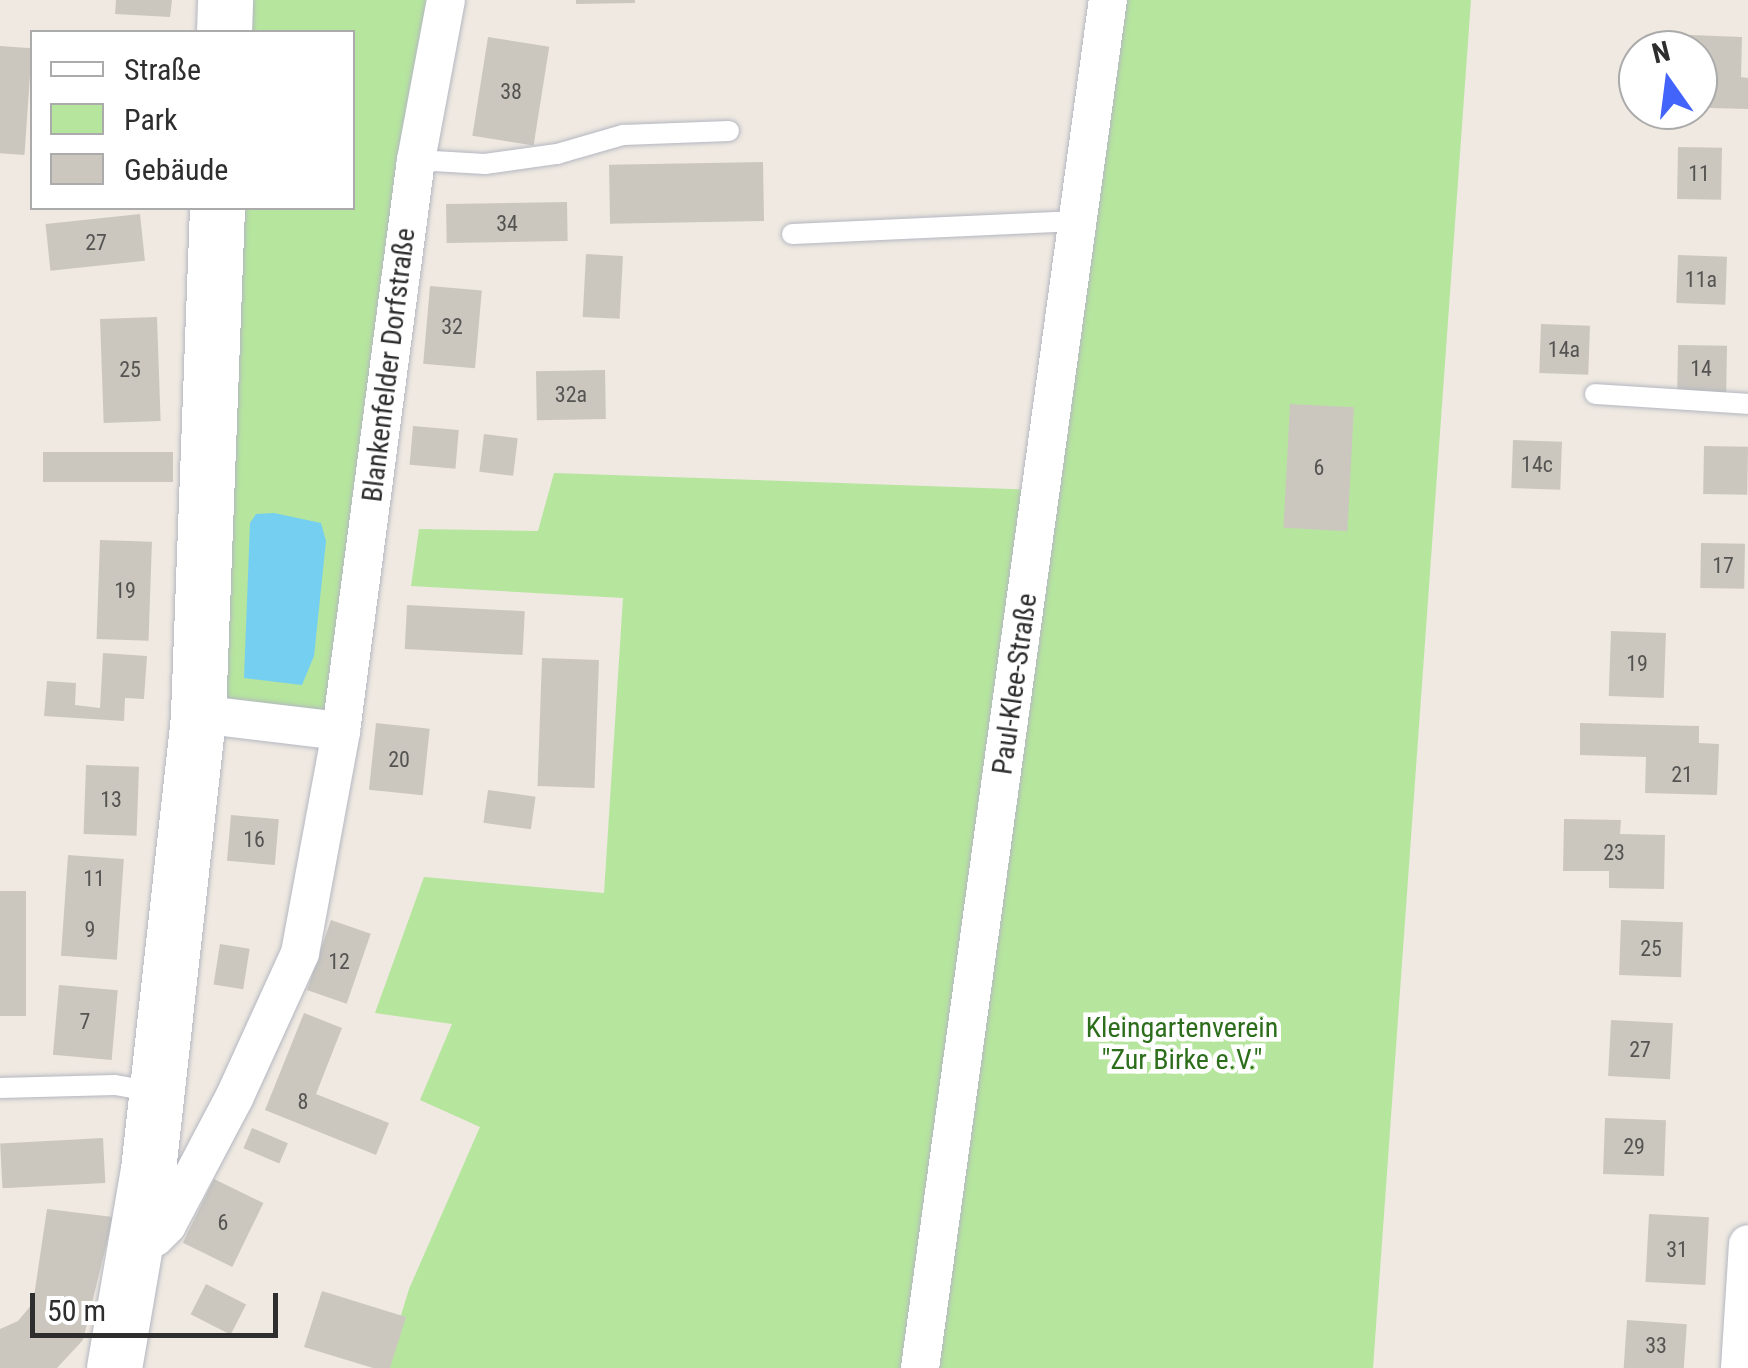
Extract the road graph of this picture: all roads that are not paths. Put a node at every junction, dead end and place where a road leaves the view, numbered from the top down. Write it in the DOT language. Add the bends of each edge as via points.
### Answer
graph roads {
  1 [pos="225,0"];
  2 [pos="446,0"];
  3 [pos="1108,0"];
  4 [pos="224,30"];
  5 [pos="729,131"];
  6 [pos="416,160"];
  7 [pos="217,210"];
  8 [pos="1078,221"];
  9 [pos="792,234"];
  10 [pos="1594,394"];
  11 [pos="1748,404"];
  12 [pos="198,714"];
  13 [pos="341,731"];
  14 [pos="0,1088"];
  15 [pos="158,1092"];
  16 [pos="138,1241"];
  17 [pos="1748,1244"];
  18 [pos="114,1368"];
  19 [pos="920,1368"];
  20 [pos="1740,1368"];
  1 -- 4 [label="main road"];
  2 -- 6 [label="street, Blankenfelder Dorfstraße"];
  3 -- 8 [label="street, Paul-Klee-Straße"];
  5 -- 6 [label="lane" via="623,135 557,154 485,164"];
  6 -- 13 [label="street, Blankenfelder Dorfstraße"];
  7 -- 12 [label="main road"];
  8 -- 9 [label="lane"];
  8 -- 19 [label="street, Paul-Klee-Straße"];
  10 -- 11 [label="lane"];
  12 -- 13 [label="street"];
  12 -- 15 [label="main road"];
  13 -- 16 [label="street, Blankenfelder Dorfstraße" via="300,953 167,1225"];
  14 -- 15 [label="lane" via="115,1085"];
  15 -- 16 [label="main road"];
  16 -- 18 [label="main road"];
  17 -- 20 [label="street"];
}
